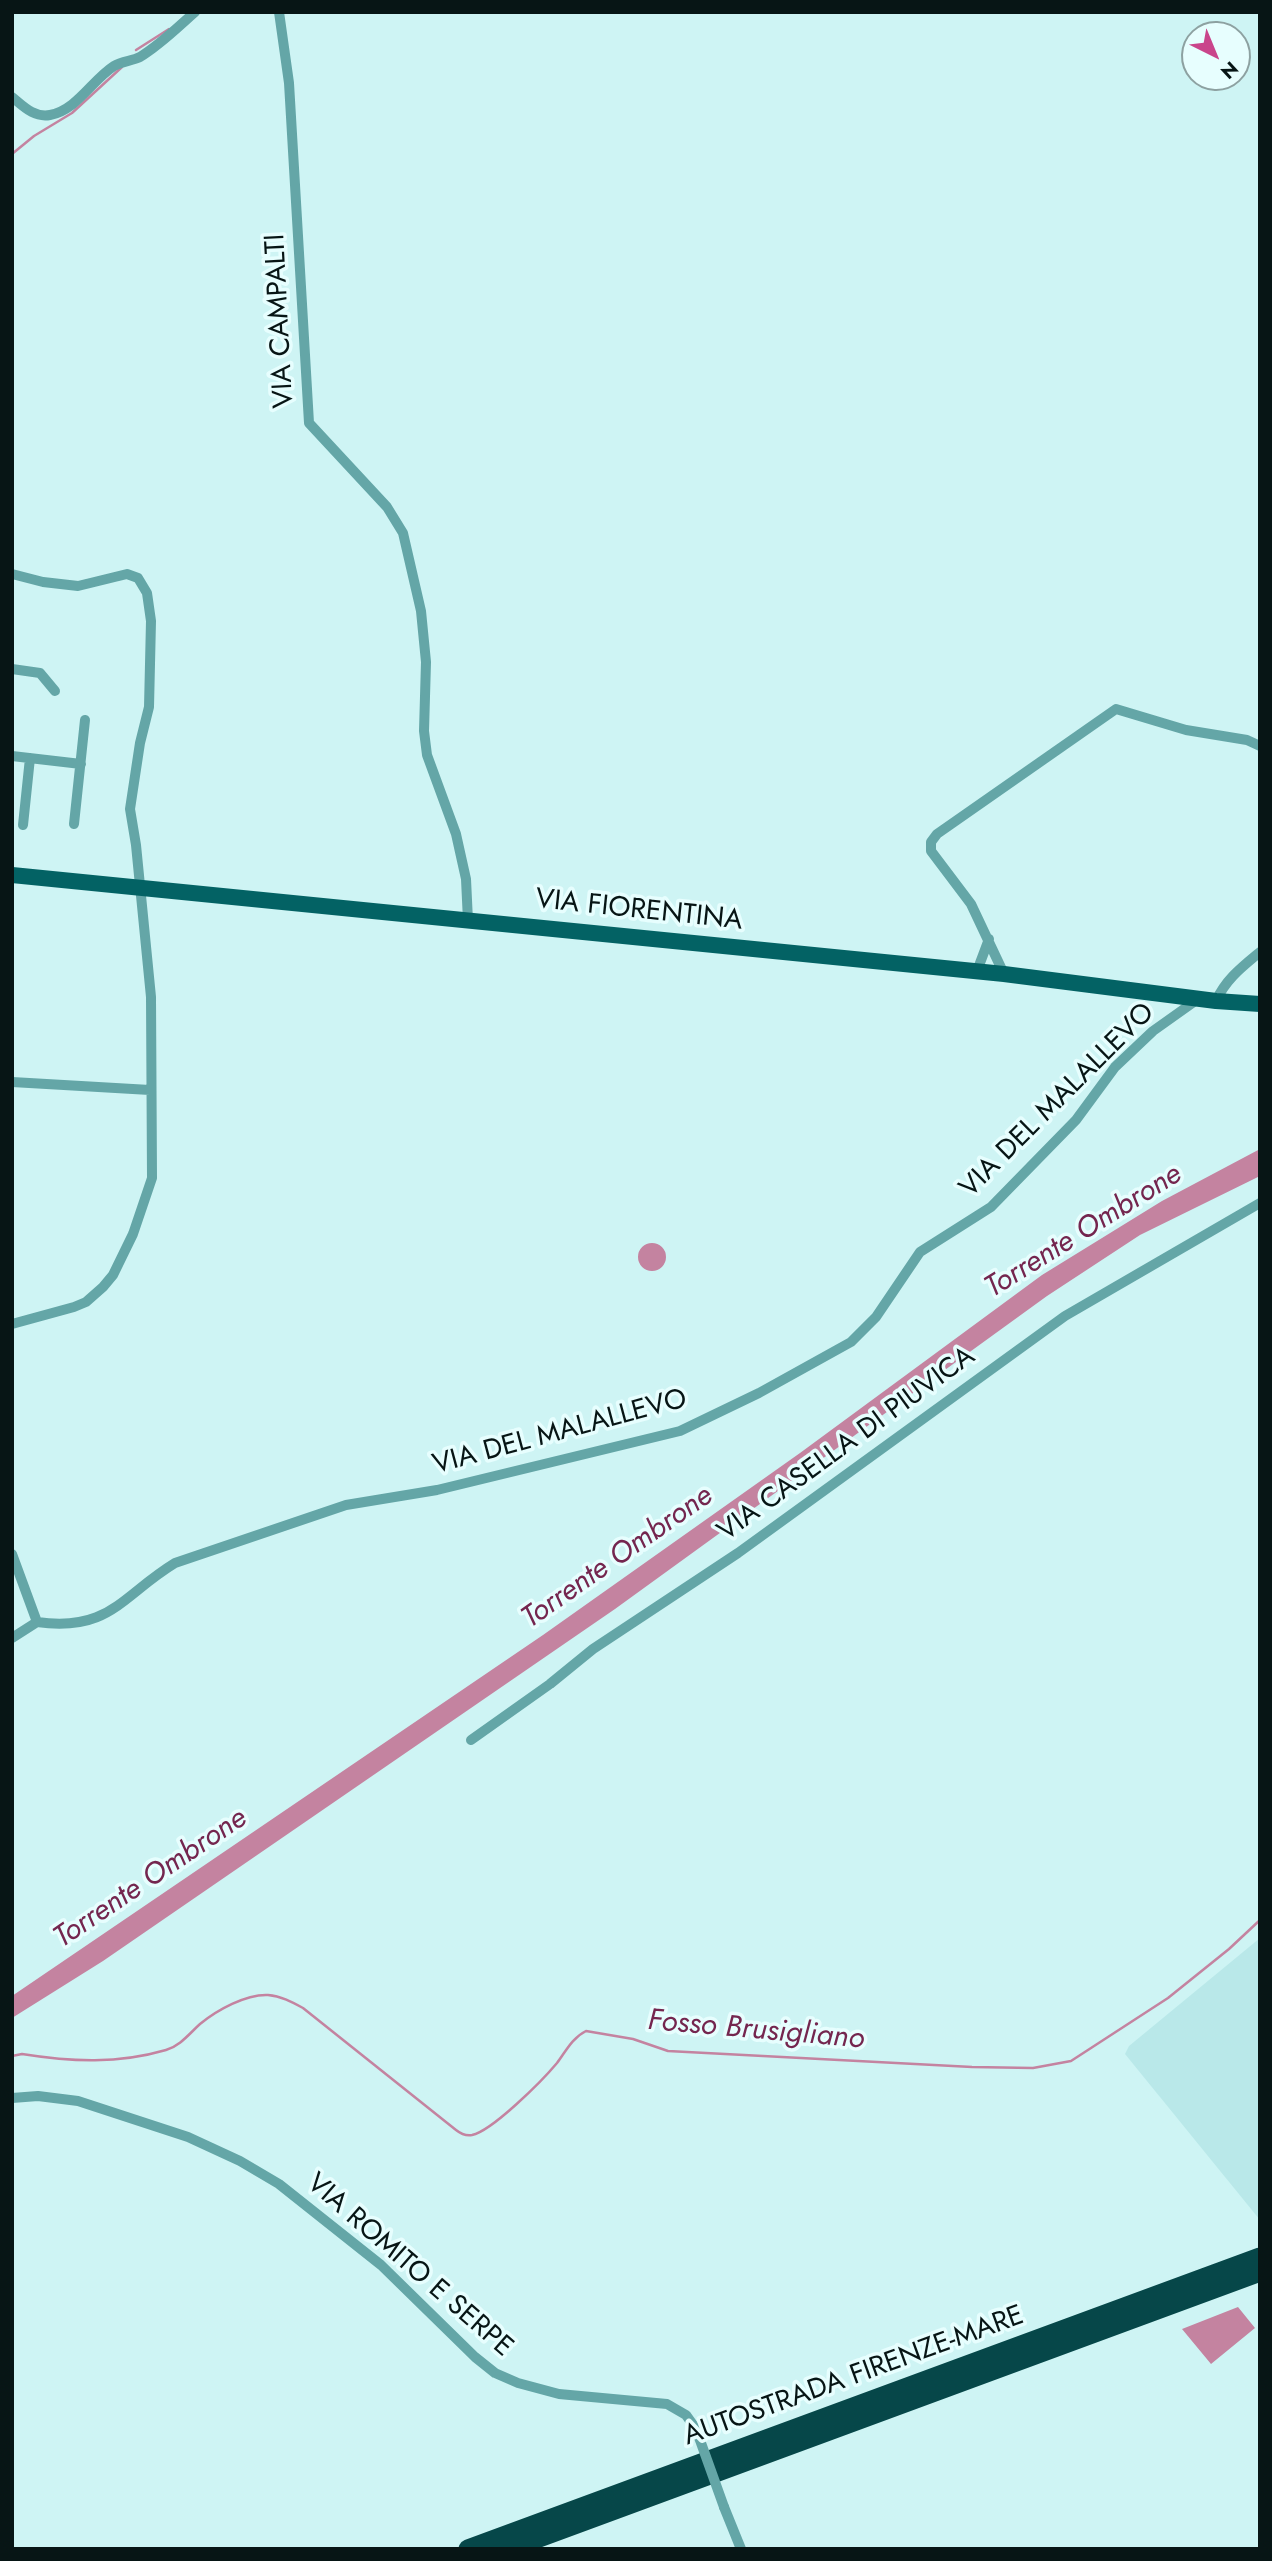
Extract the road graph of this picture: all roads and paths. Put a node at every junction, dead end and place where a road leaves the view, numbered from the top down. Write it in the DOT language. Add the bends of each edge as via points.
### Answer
graph roads {
  1 [pos="195,12"];
  2 [pos="279,12"];
  3 [pos="12,97"];
  4 [pos="12,574"];
  5 [pos="12,669"];
  6 [pos="55,691"];
  7 [pos="85,720"];
  8 [pos="1260,746"];
  9 [pos="12,756"];
  10 [pos="30,758"];
  11 [pos="81,764"];
  12 [pos="74,824"];
  13 [pos="23,825"];
  14 [pos="12,875"];
  15 [pos="140,888"];
  16 [pos="468,921"];
  17 [pos="989,939"];
  18 [pos="1260,952"];
  19 [pos="976,971"];
  20 [pos="1004,974"];
  21 [pos="1198,999"];
  22 [pos="1216,1001"];
  23 [pos="1260,1004"];
  24 [pos="12,1082"];
  25 [pos="150,1090"];
  26 [pos="1260,1203"];
  27 [pos="12,1324"];
  28 [pos="12,1554"];
  29 [pos="37,1622"];
  30 [pos="12,1638"];
  31 [pos="471,1740"];
  32 [pos="12,2098"];
  33 [pos="1260,2257"];
  34 [pos="1260,2272"];
  35 [pos="468,2549"];
  36 [pos="509,2549"];
  37 [pos="741,2549"];
  1 -- 3 [label="street" via="139,58 114,66 59,112 37,115"];
  2 -- 16 [label="street, VIA CAMPALTI" via="289,83 309,423 387,507 403,533 421,611 428,755 456,834 466,878"];
  4 -- 15 [label="street" via="78,586 127,574 138,578 145,588 151,621 149,707 130,809"];
  5 -- 6 [label="street" via="40,673"];
  7 -- 11 [label="street"];
  8 -- 17 [label="street" via="1116,709 942,830 931,842 932,850 971,904"];
  9 -- 10 [label="street"];
  10 -- 11 [label="street"];
  10 -- 13 [label="street"];
  11 -- 12 [label="street"];
  14 -- 15 [label="main road, VIA FIORENTINA"];
  15 -- 16 [label="main road, VIA FIORENTINA"];
  15 -- 25 [label="street" via="151,997"];
  16 -- 19 [label="main road, VIA FIORENTINA"];
  17 -- 19 [label="street"];
  17 -- 20 [label="street"];
  18 -- 22 [label="street" via="1232,975"];
  19 -- 20 [label="main road, VIA FIORENTINA"];
  20 -- 21 [label="main road, VIA FIORENTINA"];
  21 -- 22 [label="main road, VIA FIORENTINA"];
  21 -- 29 [label="street, VIA DEL MALALLEVO" via="1153,1031 1115,1067 1076,1120 991,1207 920,1252 861,1334 759,1393 680,1431 437,1490 346,1505 176,1563 111,1612 91,1621"];
  22 -- 23 [label="main road, VIA FIORENTINA"];
  24 -- 25 [label="street"];
  25 -- 27 [label="street" via="152,1178 134,1234 113,1275 86,1302"];
  26 -- 31 [label="street, VIA CASELLA DI PIUVICA" via="1065,1316"];
  28 -- 29 [label="street"];
  29 -- 30 [label="street"];
  32 -- 37 [label="street, VIA ROMITO E SERPE, bridge" via="78,2101 188,2137 240,2161 279,2184 381,2265 495,2373 559,2395 667,2403 695,2429"];
  33 -- 35 [label="highway, AUTOSTRADA FIRENZE-MARE"];
  34 -- 36 [label="highway, AUTOSTRADA FIRENZE-MARE"];
}
